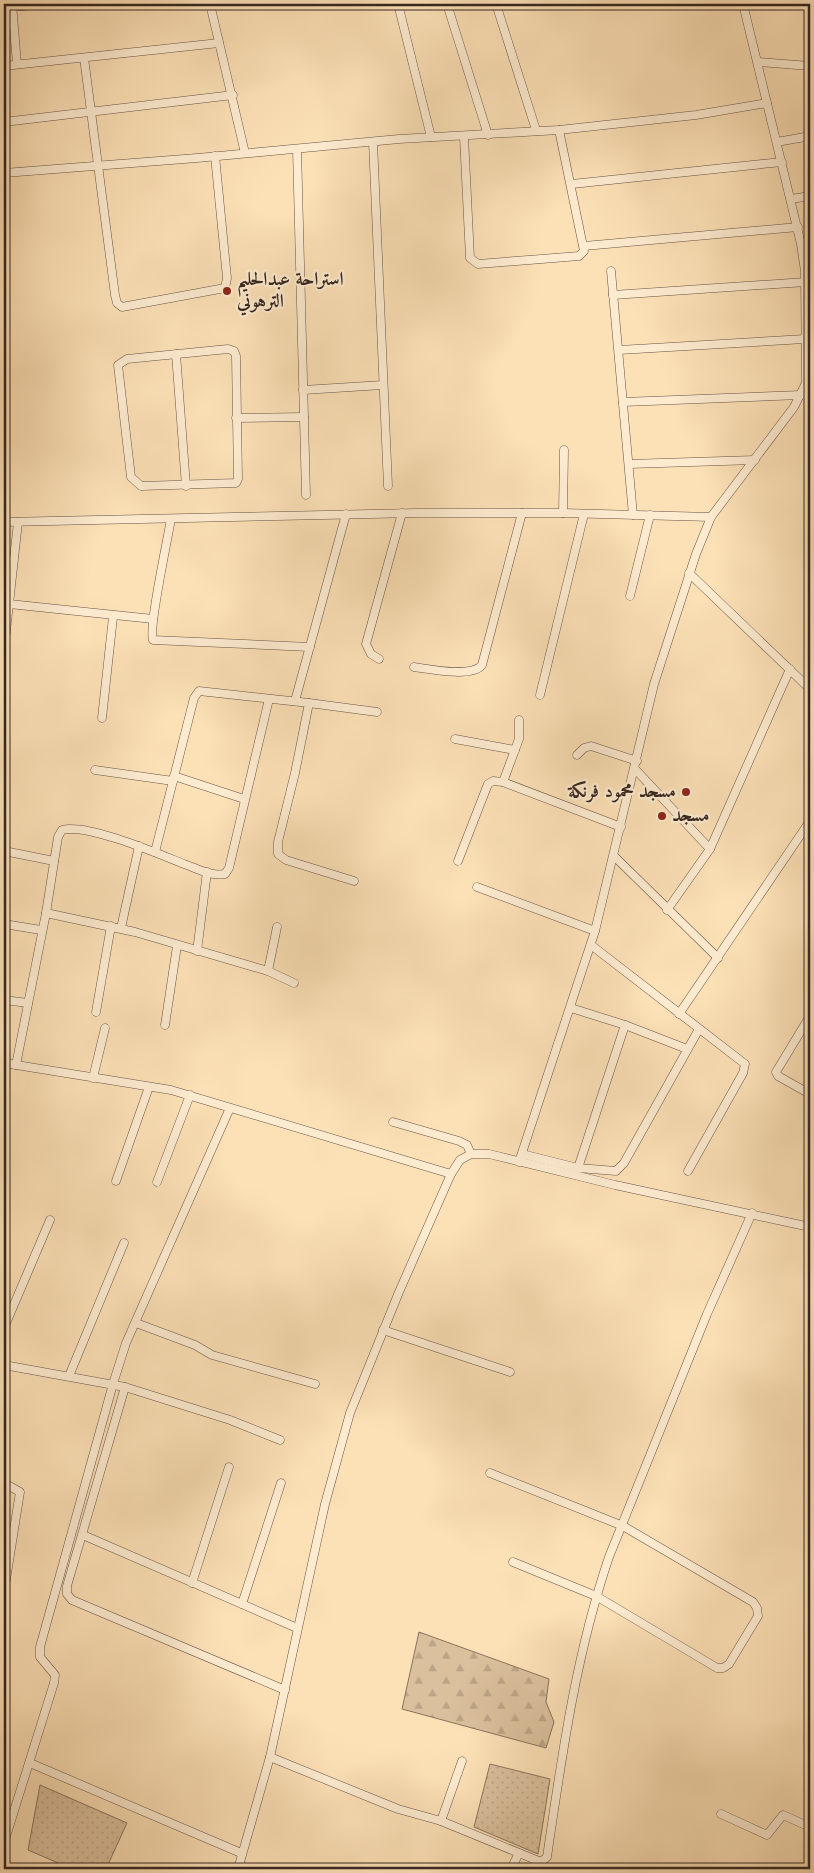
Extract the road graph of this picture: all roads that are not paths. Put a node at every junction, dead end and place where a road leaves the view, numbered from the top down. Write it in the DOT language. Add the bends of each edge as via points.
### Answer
graph roads {
  1 [pos="44,4"];
  2 [pos="210,4"];
  3 [pos="398,4"];
  4 [pos="447,4"];
  5 [pos="496,4"];
  6 [pos="744,4"];
  7 [pos="12,5"];
  8 [pos="219,43"];
  9 [pos="84,58"];
  10 [pos="758,62"];
  11 [pos="17,64"];
  12 [pos="4,66"];
  13 [pos="810,66"];
  14 [pos="233,95"];
  15 [pos="767,103"];
  16 [pos="90,112"];
  17 [pos="4,122"];
  18 [pos="536,130"];
  19 [pos="559,130"];
  20 [pos="488,135"];
  21 [pos="810,136"];
  22 [pos="431,137"];
  23 [pos="464,137"];
  24 [pos="373,142"];
  25 [pos="777,142"];
  26 [pos="297,149"];
  27 [pos="245,153"];
  28 [pos="216,156"];
  29 [pos="782,162"];
  30 [pos="97,165"];
  31 [pos="4,173"];
  32 [pos="572,184"];
  33 [pos="810,196"];
  34 [pos="791,199"];
  35 [pos="798,227"];
  36 [pos="584,246"];
  37 [pos="611,271"];
  38 [pos="806,282"];
  39 [pos="613,295"];
  40 [pos="806,339"];
  41 [pos="619,350"];
  42 [pos="176,354"];
  43 [pos="808,384"];
  44 [pos="383,385"];
  45 [pos="304,390"];
  46 [pos="801,395"];
  47 [pos="623,402"];
  48 [pos="304,417"];
  49 [pos="236,418"];
  50 [pos="564,450"];
  51 [pos="755,460"];
  52 [pos="629,464"];
  53 [pos="186,486"];
  54 [pos="388,486"];
  55 [pos="306,495"];
  56 [pos="563,512"];
  57 [pos="402,513"];
  58 [pos="522,513"];
  59 [pos="346,514"];
  60 [pos="584,514"];
  61 [pos="633,515"];
  62 [pos="650,515"];
  63 [pos="711,517"];
  64 [pos="171,520"];
  65 [pos="4,522"];
  66 [pos="18,522"];
  67 [pos="689,574"];
  68 [pos="630,596"];
  69 [pos="9,604"];
  70 [pos="114,616"];
  71 [pos="153,619"];
  72 [pos="310,647"];
  73 [pos="4,649"];
  74 [pos="379,660"];
  75 [pos="414,667"];
  76 [pos="790,669"];
  77 [pos="809,686"];
  78 [pos="540,695"];
  79 [pos="269,699"];
  80 [pos="295,701"];
  81 [pos="309,703"];
  82 [pos="377,712"];
  83 [pos="102,718"];
  84 [pos="520,720"];
  85 [pos="455,739"];
  86 [pos="515,750"];
  87 [pos="577,755"];
  88 [pos="636,765"];
  89 [pos="95,770"];
  90 [pos="174,778"];
  91 [pos="503,782"];
  92 [pos="244,799"];
  93 [pos="810,821"];
  94 [pos="621,828"];
  95 [pos="139,846"];
  96 [pos="710,849"];
  97 [pos="4,851"];
  98 [pos="155,852"];
  99 [pos="614,856"];
  100 [pos="458,860"];
  101 [pos="54,861"];
  102 [pos="207,872"];
  103 [pos="354,881"];
  104 [pos="477,887"];
  105 [pos="667,910"];
  106 [pos="46,913"];
  107 [pos="4,924"];
  108 [pos="111,926"];
  109 [pos="277,927"];
  110 [pos="121,928"];
  111 [pos="41,930"];
  112 [pos="595,930"];
  113 [pos="591,945"];
  114 [pos="178,946"];
  115 [pos="196,951"];
  116 [pos="718,958"];
  117 [pos="268,971"];
  118 [pos="294,982"];
  119 [pos="4,1000"];
  120 [pos="28,1003"];
  121 [pos="571,1008"];
  122 [pos="96,1012"];
  123 [pos="679,1014"];
  124 [pos="810,1016"];
  125 [pos="164,1025"];
  126 [pos="625,1025"];
  127 [pos="105,1028"];
  128 [pos="699,1029"];
  129 [pos="687,1049"];
  130 [pos="4,1064"];
  131 [pos="16,1065"];
  132 [pos="93,1078"];
  133 [pos="149,1087"];
  134 [pos="810,1094"];
  135 [pos="190,1095"];
  136 [pos="230,1108"];
  137 [pos="393,1122"];
  138 [pos="471,1154"];
  139 [pos="520,1158"];
  140 [pos="578,1168"];
  141 [pos="688,1171"];
  142 [pos="451,1174"];
  143 [pos="116,1180"];
  144 [pos="157,1182"];
  145 [pos="752,1213"];
  146 [pos="50,1220"];
  147 [pos="810,1227"];
  148 [pos="124,1242"];
  149 [pos="136,1323"];
  150 [pos="4,1328"];
  151 [pos="383,1330"];
  152 [pos="4,1365"];
  153 [pos="510,1372"];
  154 [pos="69,1376"];
  155 [pos="113,1384"];
  156 [pos="315,1384"];
  157 [pos="125,1387"];
  158 [pos="280,1440"];
  159 [pos="229,1467"];
  160 [pos="490,1473"];
  161 [pos="4,1482"];
  162 [pos="281,1483"];
  163 [pos="623,1526"];
  164 [pos="83,1535"];
  165 [pos="513,1562"];
  166 [pos="192,1583"];
  167 [pos="4,1592"];
  168 [pos="596,1596"];
  169 [pos="242,1604"];
  170 [pos="297,1628"];
  171 [pos="285,1690"];
  172 [pos="270,1757"];
  173 [pos="462,1761"];
  174 [pos="30,1763"];
  175 [pos="720,1814"];
  176 [pos="441,1821"];
  177 [pos="810,1827"];
  178 [pos="4,1843"];
  179 [pos="241,1853"];
  180 [pos="519,1853"];
  181 [pos="238,1869"];
  182 [pos="511,1869"];
  1 -- 7 [label="street"];
  2 -- 8 [label="street"];
  3 -- 22 [label="street"];
  4 -- 20 [label="street"];
  5 -- 18 [label="street"];
  6 -- 10 [label="street"];
  7 -- 11 [label="street"];
  8 -- 9 [label="street"];
  8 -- 14 [label="street"];
  9 -- 11 [label="street"];
  9 -- 16 [label="street"];
  10 -- 13 [label="street"];
  10 -- 15 [label="street"];
  11 -- 12 [label="street"];
  14 -- 16 [label="street"];
  14 -- 27 [label="street"];
  15 -- 19 [label="street" via="696,115"];
  15 -- 25 [label="street"];
  16 -- 17 [label="street"];
  16 -- 30 [label="street"];
  18 -- 19 [label="street"];
  18 -- 20 [label="street"];
  19 -- 32 [label="street"];
  20 -- 23 [label="street"];
  21 -- 25 [label="street"];
  22 -- 23 [label="street"];
  22 -- 24 [label="street"];
  23 -- 36 [label="street" via="470,258 473,263 579,256"];
  24 -- 26 [label="street"];
  24 -- 44 [label="street"];
  25 -- 29 [label="street"];
  26 -- 27 [label="street"];
  26 -- 45 [label="street"];
  27 -- 28 [label="street"];
  28 -- 30 [label="street"];
  28 -- 30 [label="street" via="227,278 225,288 122,307 115,295"];
  29 -- 32 [label="street"];
  29 -- 34 [label="street"];
  30 -- 31 [label="street"];
  32 -- 36 [label="street"];
  33 -- 34 [label="street"];
  34 -- 35 [label="street"];
  35 -- 36 [label="street"];
  35 -- 38 [label="street"];
  37 -- 39 [label="street"];
  38 -- 39 [label="street"];
  38 -- 40 [label="street"];
  39 -- 41 [label="street"];
  40 -- 41 [label="street"];
  40 -- 43 [label="street"];
  41 -- 47 [label="street"];
  42 -- 49 [label="street" via="234,351"];
  42 -- 53 [label="street"];
  42 -- 53 [label="street" via="127,359 117,369 132,480 140,486"];
  43 -- 46 [label="street"];
  44 -- 45 [label="street"];
  44 -- 54 [label="street"];
  45 -- 48 [label="street"];
  46 -- 47 [label="street"];
  46 -- 51 [label="street"];
  47 -- 52 [label="street"];
  48 -- 49 [label="street"];
  48 -- 55 [label="street"];
  49 -- 53 [label="street" via="236,483"];
  50 -- 56 [label="street"];
  51 -- 52 [label="street"];
  51 -- 63 [label="street"];
  52 -- 61 [label="street"];
  56 -- 58 [label="street"];
  56 -- 60 [label="street"];
  57 -- 58 [label="street"];
  57 -- 59 [label="street"];
  57 -- 74 [label="street" via="366,644"];
  58 -- 75 [label="street" via="482,666 468,673"];
  59 -- 64 [label="street"];
  59 -- 72 [label="street"];
  60 -- 61 [label="street"];
  60 -- 78 [label="street"];
  61 -- 62 [label="street"];
  62 -- 63 [label="street"];
  62 -- 68 [label="street"];
  63 -- 67 [label="street"];
  64 -- 66 [label="street"];
  64 -- 71 [label="street"];
  65 -- 66 [label="street"];
  66 -- 69 [label="street"];
  67 -- 76 [label="street"];
  67 -- 88 [label="street" via="654,684"];
  69 -- 70 [label="street"];
  69 -- 73 [label="street"];
  70 -- 71 [label="street"];
  70 -- 83 [label="street"];
  71 -- 72 [label="street" via="151,636 159,642"];
  72 -- 80 [label="street"];
  76 -- 77 [label="street"];
  76 -- 96 [label="street"];
  79 -- 80 [label="street"];
  79 -- 90 [label="street" via="200,691 194,698"];
  79 -- 92 [label="street"];
  80 -- 81 [label="street"];
  81 -- 82 [label="street"];
  81 -- 103 [label="street" via="278,854 286,860"];
  84 -- 86 [label="street"];
  85 -- 86 [label="street"];
  86 -- 91 [label="street"];
  87 -- 88 [label="street" via="591,746"];
  88 -- 94 [label="street"];
  88 -- 96 [label="street"];
  89 -- 90 [label="street"];
  90 -- 92 [label="street"];
  90 -- 98 [label="street"];
  91 -- 94 [label="street"];
  91 -- 100 [label="street" via="488,784"];
  92 -- 102 [label="street" via="225,874"];
  93 -- 116 [label="street"];
  94 -- 99 [label="street"];
  95 -- 98 [label="street"];
  95 -- 101 [label="street" via="69,828 62,830 58,837"];
  95 -- 110 [label="street"];
  96 -- 105 [label="street"];
  97 -- 101 [label="street"];
  98 -- 102 [label="street"];
  99 -- 105 [label="street"];
  99 -- 112 [label="street"];
  101 -- 106 [label="street"];
  102 -- 115 [label="street"];
  104 -- 112 [label="street"];
  105 -- 116 [label="street"];
  106 -- 108 [label="street"];
  106 -- 111 [label="street"];
  107 -- 111 [label="street"];
  108 -- 110 [label="street"];
  108 -- 122 [label="street"];
  109 -- 117 [label="street"];
  110 -- 114 [label="street"];
  111 -- 120 [label="street"];
  112 -- 113 [label="street"];
  113 -- 121 [label="street"];
  113 -- 123 [label="street"];
  114 -- 115 [label="street"];
  114 -- 125 [label="street"];
  115 -- 117 [label="street"];
  116 -- 123 [label="street"];
  117 -- 118 [label="street"];
  119 -- 120 [label="street"];
  120 -- 131 [label="street"];
  121 -- 126 [label="street"];
  121 -- 139 [label="street"];
  123 -- 128 [label="street"];
  124 -- 134 [label="street" via="776,1072"];
  126 -- 129 [label="street"];
  126 -- 140 [label="street"];
  127 -- 132 [label="street"];
  128 -- 129 [label="street"];
  128 -- 141 [label="street" via="744,1061 745,1067"];
  129 -- 140 [label="street" via="624,1163 616,1171 608,1172"];
  130 -- 131 [label="street"];
  131 -- 132 [label="street"];
  132 -- 133 [label="street"];
  133 -- 135 [label="street"];
  133 -- 143 [label="street"];
  135 -- 136 [label="street"];
  135 -- 144 [label="street"];
  136 -- 142 [label="street"];
  136 -- 149 [label="street"];
  137 -- 138 [label="street" via="459,1141"];
  138 -- 139 [label="street"];
  138 -- 142 [label="street" via="460,1160"];
  139 -- 140 [label="street"];
  139 -- 145 [label="street" via="615,1185"];
  142 -- 151 [label="street"];
  145 -- 147 [label="street"];
  145 -- 163 [label="street" via="707,1314"];
  146 -- 150 [label="street"];
  148 -- 154 [label="street"];
  149 -- 155 [label="street"];
  149 -- 156 [label="street" via="195,1345 212,1355"];
  151 -- 153 [label="street"];
  151 -- 170 [label="street" via="350,1413"];
  152 -- 154 [label="street"];
  154 -- 155 [label="street"];
  155 -- 157 [label="street"];
  155 -- 174 [label="street" via="40,1647 40,1657 55,1675"];
  157 -- 158 [label="street" via="230,1420"];
  157 -- 164 [label="street"];
  159 -- 166 [label="street"];
  160 -- 163 [label="street"];
  161 -- 167 [label="street" via="20,1492"];
  162 -- 169 [label="street"];
  163 -- 168 [label="street"];
  163 -- 168 [label="street" via="753,1602 758,1616 729,1664 717,1668"];
  164 -- 166 [label="street"];
  164 -- 171 [label="street" via="67,1586 67,1594 72,1600"];
  165 -- 168 [label="street"];
  166 -- 169 [label="street"];
  168 -- 180 [label="street" via="563,1745 547,1857 541,1862"];
  169 -- 170 [label="street"];
  170 -- 171 [label="street"];
  171 -- 172 [label="street"];
  172 -- 176 [label="street" via="398,1809"];
  172 -- 179 [label="street"];
  173 -- 176 [label="street"];
  174 -- 178 [label="street"];
  174 -- 179 [label="street"];
  175 -- 177 [label="street" via="767,1835 783,1815"];
  176 -- 180 [label="street"];
  179 -- 181 [label="street"];
  180 -- 182 [label="street"];
}
